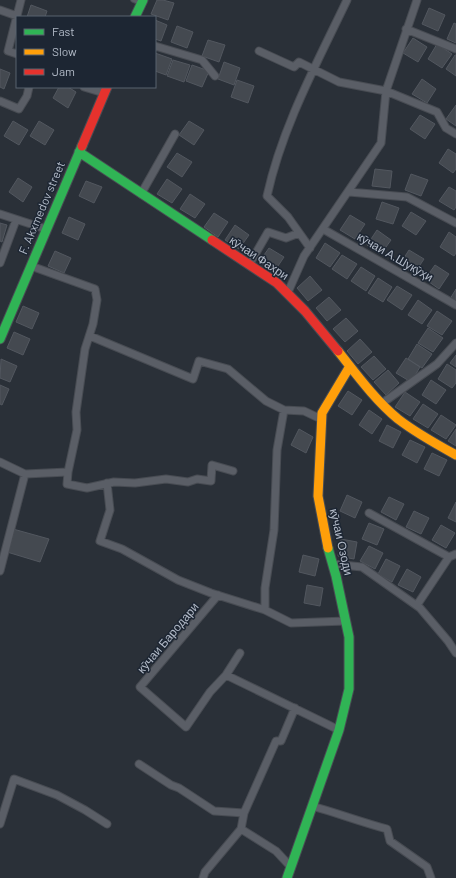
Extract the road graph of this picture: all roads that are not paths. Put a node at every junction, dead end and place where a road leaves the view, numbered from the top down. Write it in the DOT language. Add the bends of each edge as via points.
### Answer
graph roads {
  1 [pos="21,0"];
  2 [pos="348,0"];
  3 [pos="417,0"];
  4 [pos="139,1"];
  5 [pos="0,10"];
  6 [pos="16,16"];
  7 [pos="135,16"];
  8 [pos="406,29"];
  9 [pos="156,46"];
  10 [pos="456,49"];
  11 [pos="259,51"];
  12 [pos="16,54"];
  13 [pos="314,70"];
  14 [pos="215,76"];
  15 [pos="29,88"];
  16 [pos="91,88"];
  17 [pos="105,90"];
  18 [pos="386,91"];
  19 [pos="0,101"];
  20 [pos="175,134"];
  21 [pos="456,134"];
  22 [pos="79,152"];
  23 [pos="349,192"];
  24 [pos="140,194"];
  25 [pos="0,214"];
  26 [pos="16,220"];
  27 [pos="456,222"];
  28 [pos="323,229"];
  29 [pos="46,230"];
  30 [pos="299,233"];
  31 [pos="310,248"];
  32 [pos="0,263"];
  33 [pos="31,266"];
  34 [pos="248,266"];
  35 [pos="288,292"];
  36 [pos="456,306"];
  37 [pos="90,336"];
  38 [pos="0,339"];
  39 [pos="456,343"];
  40 [pos="350,366"];
  41 [pos="381,404"];
  42 [pos="284,410"];
  43 [pos="321,418"];
  44 [pos="456,455"];
  45 [pos="0,462"];
  46 [pos="233,471"];
  47 [pos="68,472"];
  48 [pos="25,474"];
  49 [pos="107,483"];
  50 [pos="369,513"];
  51 [pos="453,555"];
  52 [pos="333,564"];
  53 [pos="0,571"];
  54 [pos="218,595"];
  55 [pos="417,605"];
  56 [pos="265,610"];
  57 [pos="346,621"];
  58 [pos="240,653"];
  59 [pos="456,653"];
  60 [pos="226,676"];
  61 [pos="294,708"];
  62 [pos="339,730"];
  63 [pos="139,764"];
  64 [pos="312,806"];
  65 [pos="244,813"];
  66 [pos="0,824"];
  67 [pos="107,824"];
  68 [pos="241,830"];
  69 [pos="290,866"];
  70 [pos="203,878"];
  71 [pos="287,878"];
  72 [pos="431,878"];
  1 -- 6 [label="street"];
  2 -- 13 [label="street"];
  3 -- 8 [label="street"];
  4 -- 7 [label="street"];
  5 -- 6 [label="street"];
  6 -- 12 [label="street" via="8,51"];
  8 -- 10 [label="street"];
  8 -- 18 [label="street"];
  9 -- 14 [label="street" via="202,60"];
  11 -- 13 [label="street" via="294,67 299,62"];
  13 -- 18 [label="street" via="339,82"];
  13 -- 30 [label="street" via="273,169 267,196"];
  15 -- 19 [label="street" via="19,108"];
  16 -- 17 [label="street"];
  17 -- 22 [label="street, F. Akxmedov street"];
  18 -- 21 [label="street" via="437,112 446,128"];
  18 -- 23 [label="street" via="381,143"];
  20 -- 24 [label="street"];
  22 -- 24 [label="street, кӯчаи Фахри"];
  22 -- 29 [label="street, F. Akxmedov street"];
  23 -- 27 [label="street" via="407,198"];
  23 -- 28 [label="street"];
  24 -- 34 [label="street, кӯчаи Фахри"];
  25 -- 26 [label="street"];
  26 -- 29 [label="street"];
  26 -- 32 [label="street"];
  28 -- 31 [label="street"];
  28 -- 36 [label="street, кӯчаи А.Шукӯҳи"];
  29 -- 33 [label="street, F. Akxmedov street"];
  30 -- 31 [label="street"];
  30 -- 34 [label="street" via="286,238 268,232"];
  31 -- 35 [label="street"];
  33 -- 37 [label="street" via="95,289 97,300"];
  33 -- 38 [label="street, F. Akxmedov street"];
  34 -- 35 [label="street, кӯчаи Фахри"];
  35 -- 40 [label="street, кӯчаи Фахри"];
  37 -- 42 [label="street" via="193,379 199,361 228,369 266,401"];
  37 -- 47 [label="street" via="85,350 76,412 77,430"];
  39 -- 41 [label="street" via="437,364"];
  40 -- 41 [label="street, кӯчаи Фахри"];
  40 -- 43 [label="street, кӯчаи Озоди"];
  41 -- 44 [label="street, кӯчаи Фахри" via="402,423"];
  42 -- 43 [label="street" via="304,411"];
  42 -- 56 [label="street" via="276,450 274,530 265,588"];
  43 -- 52 [label="street, кӯчаи Озоди" via="318,496"];
  45 -- 48 [label="street"];
  46 -- 49 [label="street" via="212,465 211,482 197,479 188,482 166,479"];
  47 -- 48 [label="street"];
  47 -- 49 [label="street" via="67,484 87,488"];
  48 -- 53 [label="street"];
  49 -- 54 [label="street" via="110,510 100,541 122,549 178,580"];
  50 -- 51 [label="street"];
  51 -- 55 [label="street"];
  52 -- 55 [label="street" via="362,567"];
  52 -- 57 [label="street, кӯчаи Озоди"];
  54 -- 56 [label="street"];
  54 -- 60 [label="street, кӯчаи Бародари" via="140,688 186,727 210,692"];
  55 -- 59 [label="street"];
  56 -- 57 [label="street" via="291,622"];
  57 -- 62 [label="street, кӯчаи Озоди" via="349,637 349,688"];
  58 -- 60 [label="street, кӯчаи Бародари"];
  60 -- 61 [label="street"];
  61 -- 62 [label="street"];
  61 -- 65 [label="street" via="281,741 276,742"];
  62 -- 64 [label="street, кӯчаи Озоди"];
  63 -- 65 [label="street" via="214,811"];
  64 -- 69 [label="street, кӯчаи Озоди"];
  64 -- 72 [label="street" via="386,829 390,841 427,867"];
  65 -- 68 [label="street"];
  66 -- 67 [label="street" via="14,779 57,795"];
  68 -- 69 [label="street" via="276,851"];
  68 -- 70 [label="street" via="205,872"];
  69 -- 71 [label="street, кӯчаи Озоди"];
}
